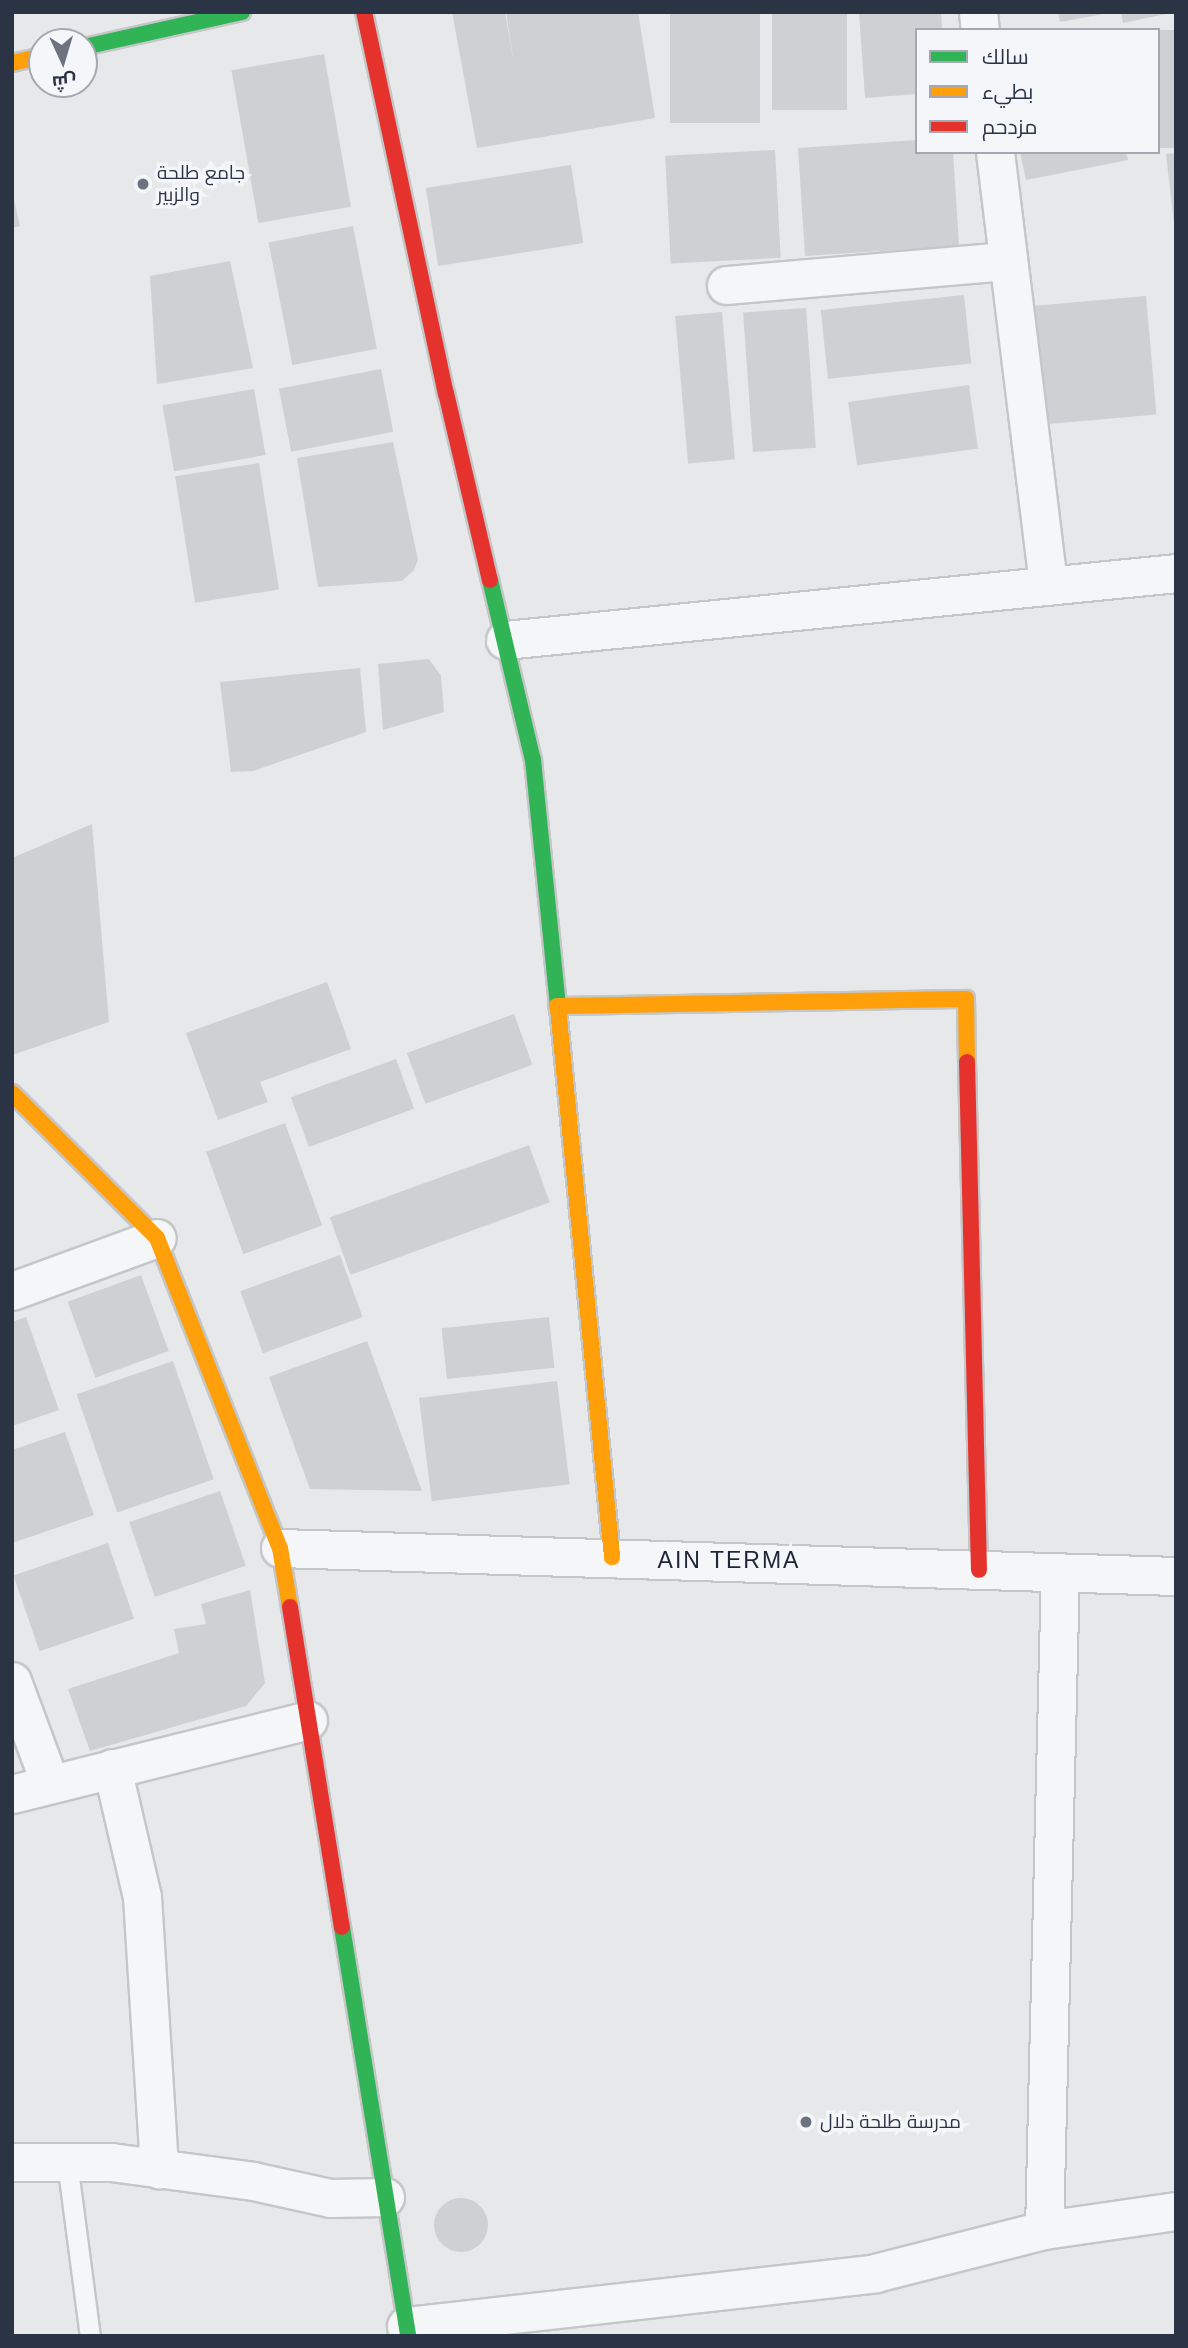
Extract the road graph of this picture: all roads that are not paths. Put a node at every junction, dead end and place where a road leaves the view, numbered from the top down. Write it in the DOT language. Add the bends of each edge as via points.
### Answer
graph roads {
  1 [pos="242,12"];
  2 [pos="364,12"];
  3 [pos="98,44"];
  4 [pos="995,154"];
  5 [pos="1008,261"];
  6 [pos="726,285"];
  7 [pos="1176,573"];
  8 [pos="1048,586"];
  9 [pos="505,640"];
  10 [pos="557,1006"];
  11 [pos="12,1093"];
  12 [pos="157,1238"];
  13 [pos="12,1291"];
  14 [pos="280,1548"];
  15 [pos="612,1557"];
  16 [pos="979,1570"];
  17 [pos="1060,1572"];
  18 [pos="1176,1576"];
  19 [pos="12,1681"];
  20 [pos="307,1720"];
  21 [pos="112,1768"];
  22 [pos="50,1784"];
  23 [pos="12,1794"];
  24 [pos="12,2162"];
  25 [pos="67,2162"];
  26 [pos="159,2169"];
  27 [pos="385,2197"];
  28 [pos="1176,2211"];
  29 [pos="1044,2230"];
  30 [pos="407,2331"];
  31 [pos="90,2336"];
  1 -- 3 [label="street"];
  2 -- 9 [label="street"];
  4 -- 5 [label="street"];
  5 -- 6 [label="street"];
  5 -- 8 [label="street"];
  7 -- 8 [label="street"];
  8 -- 9 [label="street"];
  9 -- 10 [label="street" via="533,760"];
  10 -- 15 [label="street"];
  10 -- 16 [label="street" via="966,999"];
  11 -- 12 [label="street"];
  12 -- 13 [label="street"];
  12 -- 14 [label="street"];
  14 -- 15 [label="street"];
  14 -- 20 [label="street"];
  15 -- 16 [label="street"];
  16 -- 17 [label="street"];
  17 -- 18 [label="street"];
  17 -- 29 [label="street"];
  19 -- 22 [label="street"];
  20 -- 21 [label="street"];
  20 -- 27 [label="street"];
  21 -- 22 [label="street"];
  21 -- 26 [label="street" via="142,1897"];
  22 -- 23 [label="street"];
  24 -- 25 [label="street"];
  25 -- 26 [label="street"];
  25 -- 31 [label="lane"];
  26 -- 27 [label="street" via="253,2180 330,2198"];
  27 -- 30 [label="street"];
  28 -- 29 [label="street"];
  29 -- 30 [label="street" via="875,2273"];
}
